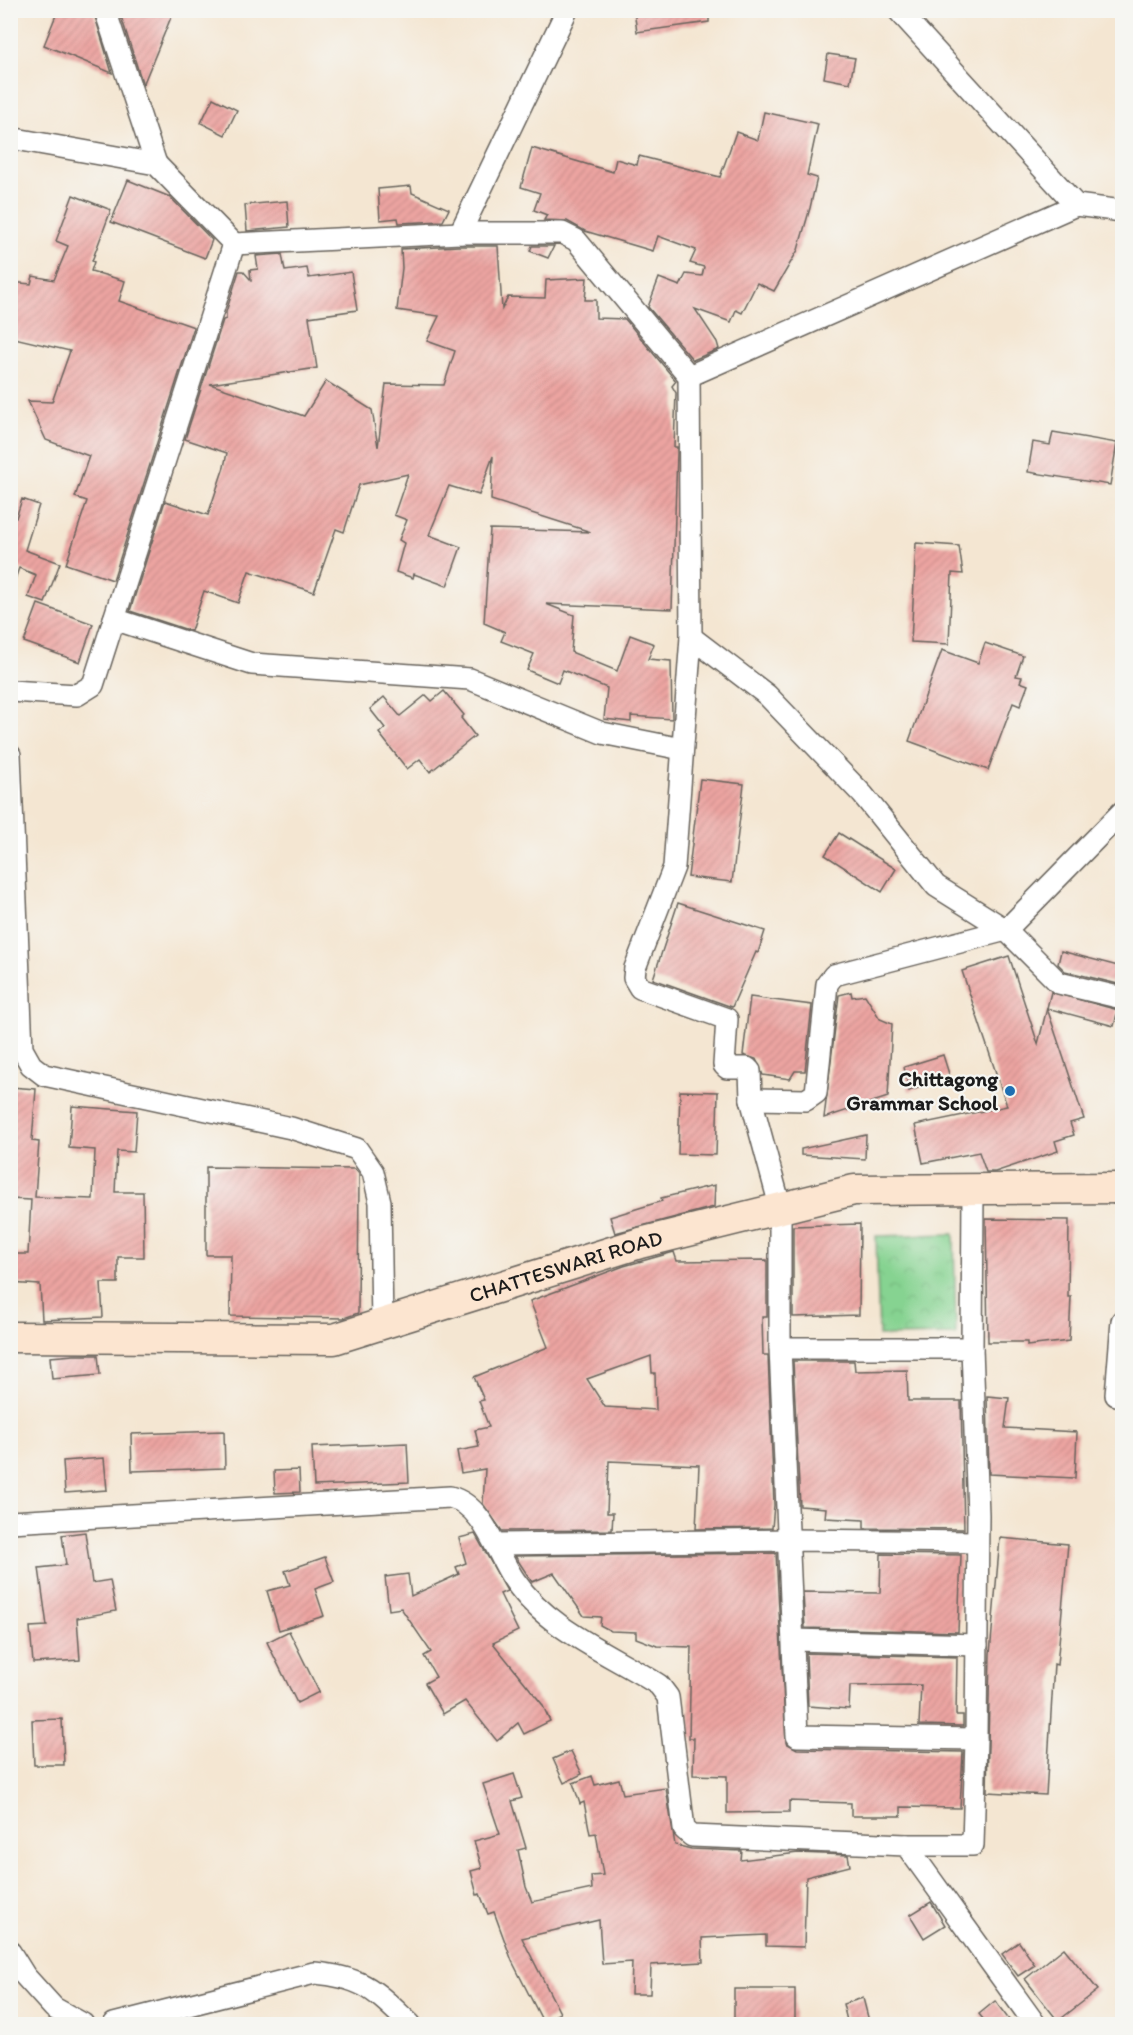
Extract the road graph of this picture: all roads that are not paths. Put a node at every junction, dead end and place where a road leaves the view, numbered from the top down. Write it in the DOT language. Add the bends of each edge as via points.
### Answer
graph roads {
  1 [pos="105,10"];
  2 [pos="567,10"];
  3 [pos="898,10"];
  4 [pos="10,138"];
  5 [pos="156,164"];
  6 [pos="1076,205"];
  7 [pos="1122,211"];
  8 [pos="460,232"];
  9 [pos="234,244"];
  10 [pos="689,376"];
  11 [pos="114,619"];
  12 [pos="691,637"];
  13 [pos="10,691"];
  14 [pos="682,749"];
  15 [pos="10,755"];
  16 [pos="1122,812"];
  17 [pos="1006,930"];
  18 [pos="1122,998"];
  19 [pos="751,1099"];
  20 [pos="1122,1188"];
  21 [pos="974,1190"];
  22 [pos="780,1206"];
  23 [pos="1122,1321"];
  24 [pos="382,1324"];
  25 [pos="10,1336"];
  26 [pos="780,1348"];
  27 [pos="972,1348"];
  28 [pos="1116,1395"];
  29 [pos="10,1522"];
  30 [pos="790,1540"];
  31 [pos="977,1542"];
  32 [pos="495,1544"];
  33 [pos="794,1640"];
  34 [pos="977,1645"];
  35 [pos="976,1739"];
  36 [pos="906,1845"];
  37 [pos="10,1952"];
  38 [pos="83,2025"];
  39 [pos="114,2025"];
  40 [pos="410,2025"];
  41 [pos="1035,2025"];
  1 -- 5 [label="street"];
  2 -- 8 [label="street"];
  3 -- 6 [label="street"];
  4 -- 5 [label="street"];
  5 -- 9 [label="street"];
  6 -- 7 [label="street"];
  6 -- 10 [label="street"];
  8 -- 9 [label="street"];
  8 -- 10 [label="street" via="562,232 576,240"];
  9 -- 11 [label="street"];
  10 -- 12 [label="street"];
  11 -- 13 [label="street" via="93,685 86,692"];
  11 -- 14 [label="street" via="252,664 470,679 602,733"];
  12 -- 14 [label="street"];
  12 -- 17 [label="street" via="767,695 863,795 936,886"];
  14 -- 19 [label="street" via="674,867 634,968 634,978 640,988 727,1019 724,1065 750,1071"];
  15 -- 24 [label="street" via="22,1049 31,1065 44,1075 291,1128 357,1149 373,1172 380,1202"];
  16 -- 17 [label="street"];
  17 -- 18 [label="street" via="1059,983"];
  17 -- 19 [label="street" via="834,975 827,984 816,1093 806,1100"];
  19 -- 22 [label="street"];
  20 -- 21 [label="main road, CHATTESWARI ROAD"];
  21 -- 22 [label="main road, CHATTESWARI ROAD" via="854,1190"];
  21 -- 27 [label="street"];
  22 -- 24 [label="main road, CHATTESWARI ROAD" via="640,1243"];
  22 -- 26 [label="street"];
  23 -- 28 [label="street"];
  24 -- 25 [label="main road, CHATTESWARI ROAD" via="334,1339"];
  26 -- 27 [label="street"];
  26 -- 30 [label="street"];
  27 -- 31 [label="street"];
  29 -- 32 [label="street" via="450,1497 462,1500"];
  30 -- 31 [label="street"];
  30 -- 32 [label="street"];
  30 -- 33 [label="street"];
  31 -- 34 [label="street"];
  32 -- 36 [label="street" via="515,1582 540,1611 658,1685 668,1697 681,1819 692,1836"];
  33 -- 34 [label="street"];
  33 -- 35 [label="street" via="797,1736"];
  34 -- 35 [label="street"];
  35 -- 36 [label="street" via="973,1845"];
  36 -- 41 [label="street"];
  37 -- 38 [label="street" via="25,1976 54,2008"];
  39 -- 40 [label="street" via="314,1973 343,1976 375,1991"];
}
